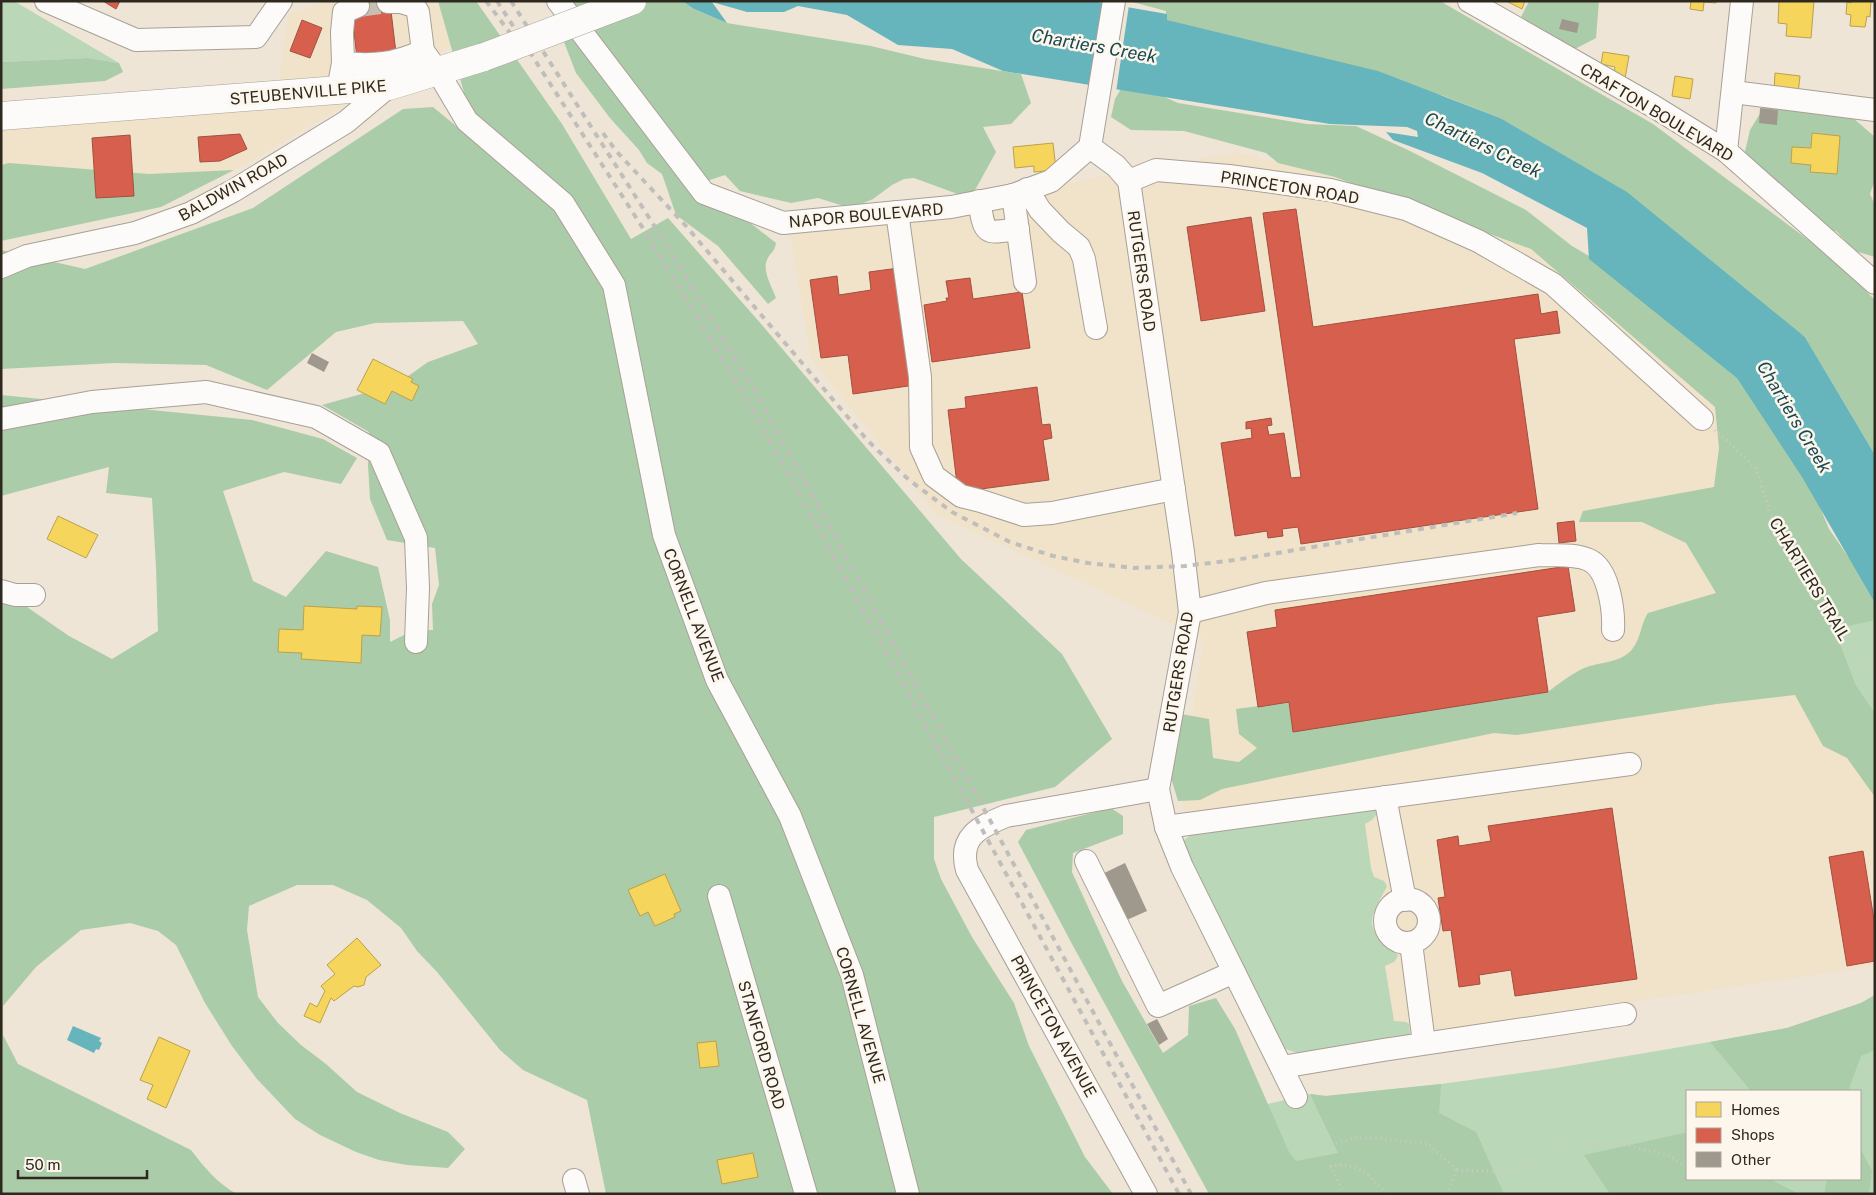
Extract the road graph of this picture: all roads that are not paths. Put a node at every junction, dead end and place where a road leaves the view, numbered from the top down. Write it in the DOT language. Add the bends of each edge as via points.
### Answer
graph roads {
  1 [pos="46,1"];
  2 [pos="281,1"];
  3 [pos="558,1"];
  4 [pos="632,1"];
  5 [pos="1114,1"];
  6 [pos="1469,1"];
  7 [pos="1742,1"];
  8 [pos="388,2"];
  9 [pos="358,6"];
  10 [pos="431,61"];
  11 [pos="343,63"];
  12 [pos="389,86"];
  13 [pos="338,90"];
  14 [pos="1733,92"];
  15 [pos="1875,110"];
  16 [pos="1,116"];
  17 [pos="1092,138"];
  18 [pos="1726,151"];
  19 [pos="1128,181"];
  20 [pos="1020,192"];
  21 [pos="979,201"];
  22 [pos="897,212"];
  23 [pos="1018,229"];
  24 [pos="1865,265"];
  25 [pos="1,267"];
  26 [pos="1025,282"];
  27 [pos="1875,283"];
  28 [pos="1096,328"];
  29 [pos="1,419"];
  30 [pos="1702,419"];
  31 [pos="1174,489"];
  32 [pos="1,591"];
  33 [pos="34,595"];
  34 [pos="1190,612"];
  35 [pos="1613,630"];
  36 [pos="416,642"];
  37 [pos="1630,764"];
  38 [pos="1158,789"];
  39 [pos="1385,797"];
  40 [pos="1166,827"];
  41 [pos="1086,861"];
  42 [pos="719,896"];
  43 [pos="1405,900"];
  44 [pos="1411,943"];
  45 [pos="1234,972"];
  46 [pos="1625,1014"];
  47 [pos="1424,1043"];
  48 [pos="1282,1067"];
  49 [pos="1296,1097"];
  50 [pos="806,1194"];
  51 [pos="908,1194"];
  52 [pos="1146,1194"];
  1 -- 2 [label="street" via="136,40 256,37"];
  3 -- 22 [label="street, NAPOR BOULEVARD" via="704,193 783,224"];
  4 -- 10 [label="main road, STEUBENVILLE PIKE, bridge" via="484,57"];
  5 -- 17 [label="street"];
  6 -- 18 [label="street, CRAFTON BOULEVARD"];
  7 -- 14 [label="street"];
  8 -- 10 [label="street" via="414,6"];
  9 -- 11 [label="street" via="344,12"];
  10 -- 11 [label="street" via="404,59 372,65"];
  10 -- 12 [label="main road, STEUBENVILLE PIKE"];
  10 -- 51 [label="street, CORNELL AVENUE" via="467,121 563,203 614,285 664,535 718,680 790,816 852,975"];
  11 -- 13 [label="street"];
  12 -- 13 [label="main road, STEUBENVILLE PIKE"];
  12 -- 25 [label="street, BALDWIN ROAD" via="346,122 191,213 135,233 27,256"];
  13 -- 16 [label="main road, STEUBENVILLE PIKE"];
  14 -- 15 [label="street"];
  14 -- 18 [label="street"];
  17 -- 19 [label="street"];
  17 -- 20 [label="street, NAPOR BOULEVARD" via="1051,182"];
  18 -- 24 [label="street, CRAFTON BOULEVARD"];
  19 -- 30 [label="street, PRINCETON ROAD" via="1156,170 1229,176 1330,190 1406,209 1478,241 1553,284"];
  19 -- 31 [label="street, RUTGERS ROAD"];
  20 -- 21 [label="street, NAPOR BOULEVARD"];
  20 -- 23 [label="street"];
  20 -- 28 [label="street" via="1079,247"];
  21 -- 22 [label="street, NAPOR BOULEVARD"];
  21 -- 23 [label="street" via="987,230 992,233"];
  22 -- 31 [label="street" via="920,377 921,447 934,476 961,496 1024,515 1052,513"];
  23 -- 26 [label="street"];
  24 -- 27 [label="street, CRAFTON BOULEVARD"];
  29 -- 36 [label="street" via="92,402 206,392 316,417 378,453 382,461 416,538"];
  31 -- 34 [label="street, RUTGERS ROAD"];
  32 -- 33 [label="street"];
  34 -- 35 [label="street" via="1266,593 1538,555 1570,556 1590,560 1603,575 1610,592"];
  34 -- 38 [label="street, RUTGERS ROAD"];
  37 -- 39 [label="street"];
  38 -- 40 [label="street, RUTGERS ROAD"];
  38 -- 52 [label="street, PRINCETON AVENUE" via="1006,816 972,835 966,844 964,858 967,870"];
  39 -- 40 [label="street"];
  39 -- 43 [label="street"];
  40 -- 45 [label="street, RUTGERS ROAD"];
  41 -- 45 [label="street" via="1158,1006"];
  42 -- 50 [label="street, STANFORD ROAD"];
  43 -- 44 [label="street" via="1419,903 1429,922 1424,936"];
  43 -- 44 [label="street" via="1388,911 1386,924 1392,937"];
  44 -- 47 [label="street"];
  45 -- 48 [label="street, RUTGERS ROAD"];
  46 -- 47 [label="street"];
  47 -- 48 [label="street"];
  48 -- 49 [label="street, RUTGERS ROAD"];
}
